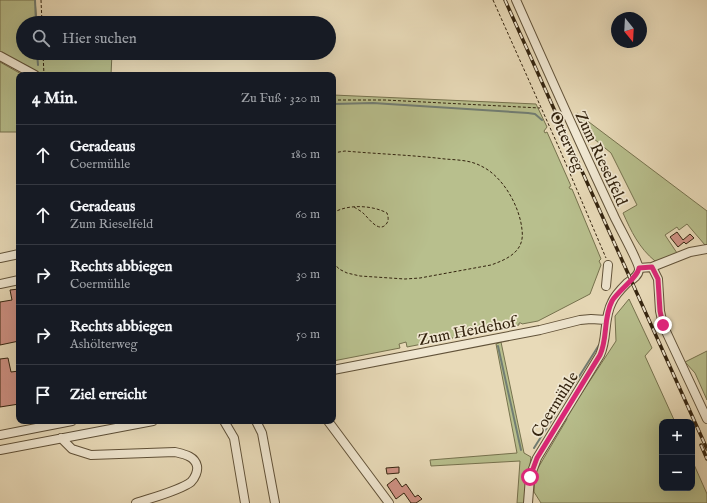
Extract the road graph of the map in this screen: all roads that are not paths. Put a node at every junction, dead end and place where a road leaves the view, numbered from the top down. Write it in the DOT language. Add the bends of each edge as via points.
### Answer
graph roads {
  1 [pos="516,0"];
  2 [pos="0,56"];
  3 [pos="29,72"];
  4 [pos="707,249"];
  5 [pos="16,255"];
  6 [pos="0,258"];
  7 [pos="608,265"];
  8 [pos="652,267"];
  9 [pos="639,268"];
  10 [pos="16,281"];
  11 [pos="0,284"];
  12 [pos="606,286"];
  13 [pos="606,320"];
  14 [pos="336,369"];
  15 [pos="707,419"];
  16 [pos="57,424"];
  17 [pos="137,424"];
  18 [pos="226,424"];
  19 [pos="258,424"];
  20 [pos="330,424"];
  21 [pos="0,435"];
  22 [pos="60,438"];
  23 [pos="0,450"];
  24 [pos="136,503"];
  25 [pos="246,503"];
  26 [pos="275,503"];
  27 [pos="389,503"];
  28 [pos="528,503"];
  1 -- 9 [label="street, Zum Rieselfeld"];
  2 -- 3 [label="street"];
  4 -- 8 [label="street" via="690,252"];
  5 -- 6 [label="street"];
  7 -- 12 [label="street"];
  8 -- 9 [label="street"];
  8 -- 15 [label="street" via="658,279 663,325"];
  9 -- 13 [label="street" via="635,277 614,298"];
  10 -- 11 [label="street"];
  13 -- 14 [label="street, Zum Heidehof" via="580,320"];
  13 -- 28 [label="street, Coermühle" via="604,346 600,355 537,458 530,477"];
  16 -- 21 [label="street"];
  17 -- 22 [label="street"];
  18 -- 25 [label="street" via="234,438"];
  19 -- 26 [label="street" via="262,433"];
  20 -- 27 [label="street"];
  22 -- 23 [label="street"];
  22 -- 24 [label="street" via="72,450 91,455 175,452 185,454 197,464 197,472 192,482"];
}
